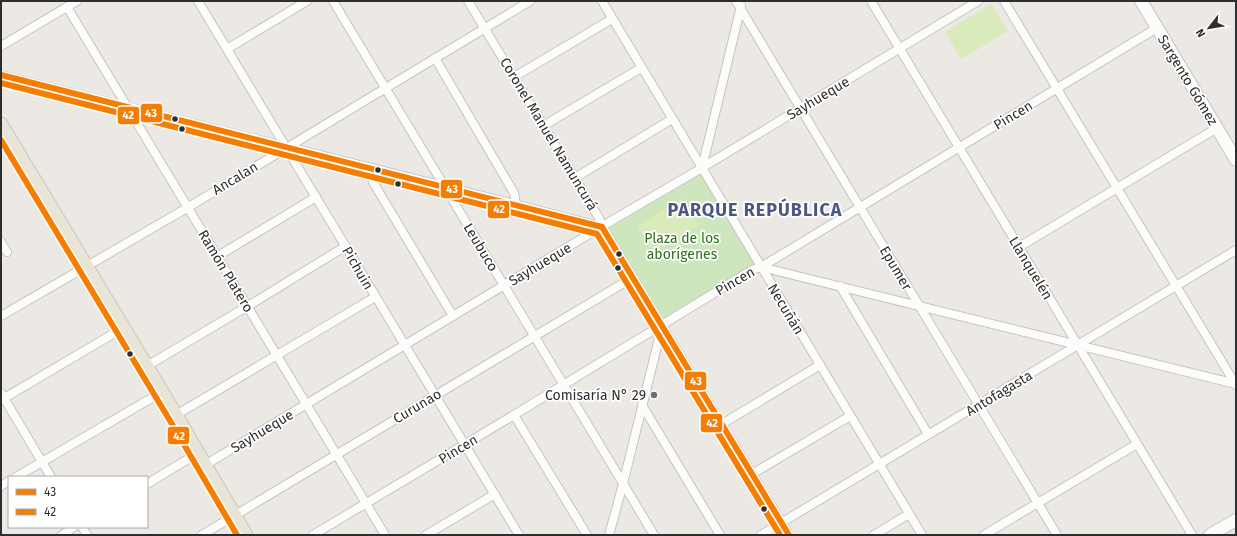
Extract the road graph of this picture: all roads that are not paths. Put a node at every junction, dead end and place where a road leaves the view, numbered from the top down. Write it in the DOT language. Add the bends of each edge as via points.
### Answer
graph roads {
  1 [pos="77,1"];
  2 [pos="198,1"];
  3 [pos="307,1"];
  4 [pos="333,1"];
  5 [pos="468,1"];
  6 [pos="530,1"];
  7 [pos="602,1"];
  8 [pos="736,1"];
  9 [pos="871,1"];
  10 [pos="978,1"];
  11 [pos="1004,1"];
  12 [pos="1141,1"];
  13 [pos="741,5"];
  14 [pos="67,7"];
  15 [pos="612,19"];
  16 [pos="1157,28"];
  17 [pos="484,29"];
  18 [pos="1,46"];
  19 [pos="900,48"];
  20 [pos="227,49"];
  21 [pos="435,58"];
  22 [pos="641,68"];
  23 [pos="1,75"];
  24 [pos="514,77"];
  25 [pos="386,88"];
  26 [pos="1057,88"];
  27 [pos="128,108"];
  28 [pos="801,108"];
  29 [pos="672,119"];
  30 [pos="1,124"];
  31 [pos="543,126"];
  32 [pos="1217,128"];
  33 [pos="5,140"];
  34 [pos="958,147"];
  35 [pos="286,148"];
  36 [pos="1236,160"];
  37 [pos="369,168"];
  38 [pos="702,168"];
  39 [pos="575,178"];
  40 [pos="445,187"];
  41 [pos="1117,188"];
  42 [pos="316,197"];
  43 [pos="516,204"];
  44 [pos="187,208"];
  45 [pos="859,208"];
  46 [pos="602,227"];
  47 [pos="1,242"];
  48 [pos="346,246"];
  49 [pos="1019,247"];
  50 [pos="1236,250"];
  51 [pos="7,252"];
  52 [pos="218,256"];
  53 [pos="86,266"];
  54 [pos="761,267"];
  55 [pos="632,278"];
  56 [pos="504,286"];
  57 [pos="840,286"];
  58 [pos="1176,286"];
  59 [pos="375,297"];
  60 [pos="248,306"];
  61 [pos="919,306"];
  62 [pos="1,316"];
  63 [pos="453,316"];
  64 [pos="662,326"];
  65 [pos="123,328"];
  66 [pos="535,335"];
  67 [pos="404,346"];
  68 [pos="1077,346"];
  69 [pos="276,356"];
  70 [pos="820,365"];
  71 [pos="147,366"];
  72 [pos="565,385"];
  73 [pos="1236,385"];
  74 [pos="162,392"];
  75 [pos="435,395"];
  76 [pos="2,397"];
  77 [pos="307,405"];
  78 [pos="642,405"];
  79 [pos="978,405"];
  80 [pos="176,415"];
  81 [pos="514,415"];
  82 [pos="850,416"];
  83 [pos="722,424"];
  84 [pos="928,434"];
  85 [pos="465,444"];
  86 [pos="1137,444"];
  87 [pos="198,453"];
  88 [pos="336,454"];
  89 [pos="42,462"];
  90 [pos="879,464"];
  91 [pos="205,465"];
  92 [pos="752,474"];
  93 [pos="18,476"];
  94 [pos="51,476"];
  95 [pos="148,483"];
  96 [pos="623,484"];
  97 [pos="495,494"];
  98 [pos="1037,503"];
  99 [pos="366,504"];
  100 [pos="909,514"];
  101 [pos="234,516"];
  102 [pos="1236,520"];
  103 [pos="782,523"];
  104 [pos="72,528"];
  105 [pos="62,535"];
  106 [pos="202,535"];
  107 [pos="246,535"];
  108 [pos="313,535"];
  109 [pos="385,535"];
  110 [pos="426,535"];
  111 [pos="519,535"];
  112 [pos="587,535"];
  113 [pos="609,535"];
  114 [pos="654,535"];
  115 [pos="720,535"];
  116 [pos="761,535"];
  117 [pos="789,535"];
  118 [pos="874,535"];
  119 [pos="922,535"];
  120 [pos="984,535"];
  121 [pos="1057,535"];
  122 [pos="1192,535"];
  123 [pos="1210,535"];
  1 -- 14 [label="street"];
  2 -- 20 [label="street, Pichuin"];
  3 -- 20 [label="street"];
  4 -- 25 [label="street, Leubuco"];
  5 -- 17 [label="street, Coronel Manuel Namuncurá"];
  6 -- 17 [label="street, Ancalan"];
  7 -- 15 [label="street, Necuñán"];
  8 -- 13 [label="street, Epumer"];
  9 -- 19 [label="street, Llanquelén"];
  10 -- 19 [label="street, Sayhueque"];
  11 -- 26 [label="street"];
  12 -- 16 [label="main road, Sargento Gómez"];
  13 -- 28 [label="street, Epumer"];
  13 -- 38 [label="street"];
  14 -- 18 [label="street"];
  14 -- 27 [label="street, Ramón Platero"];
  15 -- 22 [label="street, Necuñán"];
  15 -- 24 [label="street"];
  16 -- 26 [label="street, Pincen"];
  16 -- 32 [label="main road, Sargento Gómez"];
  17 -- 21 [label="street, Ancalan"];
  17 -- 24 [label="street, Coronel Manuel Namuncurá"];
  19 -- 28 [label="street, Sayhueque"];
  19 -- 34 [label="street, Llanquelén"];
  20 -- 35 [label="street, Pichuin"];
  21 -- 25 [label="street, Ancalan"];
  21 -- 43 [label="street" via="514,193"];
  22 -- 29 [label="street, Necuñán"];
  22 -- 31 [label="street"];
  23 -- 27 [label="street"];
  24 -- 31 [label="street, Coronel Manuel Namuncurá"];
  25 -- 35 [label="street, Ancalan"];
  25 -- 40 [label="street, Leubuco"];
  26 -- 34 [label="street, Pincen"];
  26 -- 41 [label="street"];
  27 -- 35 [label="street"];
  27 -- 44 [label="street, Ramón Platero"];
  28 -- 38 [label="street, Sayhueque"];
  28 -- 45 [label="street, Epumer"];
  29 -- 38 [label="street, Necuñán"];
  29 -- 39 [label="street"];
  30 -- 33 [label="main road"];
  31 -- 39 [label="street, Coronel Manuel Namuncurá"];
  32 -- 36 [label="main road, Sargento Gómez"];
  32 -- 41 [label="street"];
  33 -- 53 [label="main road"];
  34 -- 45 [label="street, Pincen"];
  34 -- 49 [label="street, Llanquelén"];
  35 -- 37 [label="street"];
  35 -- 42 [label="street, Pichuin"];
  35 -- 44 [label="street, Ancalan"];
  37 -- 40 [label="street"];
  37 -- 63 [label="street" via="373,182"];
  38 -- 46 [label="street, Sayhueque"];
  38 -- 54 [label="street, Necuñán"];
  39 -- 46 [label="street, Coronel Manuel Namuncurá"];
  40 -- 43 [label="street"];
  40 -- 56 [label="street, Leubuco"];
  41 -- 49 [label="street"];
  41 -- 58 [label="street"];
  42 -- 48 [label="street, Pichuin"];
  42 -- 52 [label="street"];
  43 -- 46 [label="street"];
  44 -- 52 [label="street, Ramón Platero"];
  44 -- 53 [label="street, Ancalan"];
  45 -- 54 [label="street, Pincen"];
  45 -- 61 [label="street, Epumer"];
  46 -- 55 [label="street, Coronel Manuel Namuncurá"];
  46 -- 56 [label="street, Sayhueque"];
  47 -- 51 [label="street"];
  48 -- 59 [label="street, Pichuin"];
  48 -- 60 [label="street"];
  49 -- 68 [label="street, Llanquelén"];
  50 -- 58 [label="street, Antofagasta"];
  52 -- 60 [label="street, Ramón Platero"];
  53 -- 62 [label="street, Ancalan"];
  53 -- 65 [label="main road"];
  54 -- 57 [label="street"];
  54 -- 64 [label="street, Pincen" via="752,270"];
  54 -- 70 [label="street, Necuñán"];
  55 -- 64 [label="street, Coronel Manuel Namuncurá"];
  55 -- 66 [label="street, Curunao"];
  56 -- 63 [label="street, Sayhueque"];
  56 -- 66 [label="street, Leubuco"];
  57 -- 61 [label="street"];
  57 -- 84 [label="street"];
  58 -- 68 [label="street, Antofagasta"];
  58 -- 73 [label="street"];
  59 -- 67 [label="street, Pichuin"];
  59 -- 69 [label="street"];
  60 -- 69 [label="street, Ramón Platero"];
  60 -- 71 [label="street"];
  61 -- 68 [label="street"];
  61 -- 79 [label="street, Epumer"];
  63 -- 67 [label="street, Sayhueque"];
  64 -- 72 [label="street, Pincen"];
  64 -- 78 [label="street"];
  64 -- 83 [label="street, Coronel Manuel Namuncurá"];
  65 -- 71 [label="main road"];
  65 -- 76 [label="street"];
  66 -- 72 [label="street, Leubuco"];
  66 -- 75 [label="street, Curunao"];
  67 -- 75 [label="street, Pichuin"];
  67 -- 77 [label="street, Sayhueque"];
  68 -- 73 [label="street"];
  68 -- 79 [label="street, Antofagasta"];
  68 -- 86 [label="street, Llanquelén"];
  69 -- 77 [label="street, Ramón Platero"];
  69 -- 80 [label="street"];
  70 -- 82 [label="street, Necuñán"];
  70 -- 83 [label="street"];
  71 -- 74 [label="main road"];
  72 -- 81 [label="street, Pincen"];
  72 -- 96 [label="street, Leubuco"];
  74 -- 80 [label="main road"];
  74 -- 89 [label="street"];
  75 -- 85 [label="street, Pichuin"];
  75 -- 88 [label="street, Curunao"];
  76 -- 89 [label="street"];
  77 -- 88 [label="street, Ramón Platero"];
  77 -- 91 [label="street, Sayhueque"];
  78 -- 96 [label="street"];
  78 -- 115 [label="street"];
  79 -- 84 [label="street, Antofagasta"];
  79 -- 98 [label="street, Epumer"];
  80 -- 87 [label="main road"];
  81 -- 85 [label="street, Pincen"];
  81 -- 112 [label="street"];
  82 -- 90 [label="street, Necuñán"];
  82 -- 92 [label="street"];
  83 -- 92 [label="street, Coronel Manuel Namuncurá"];
  84 -- 90 [label="street, Antofagasta"];
  85 -- 97 [label="street, Pichuin"];
  85 -- 99 [label="street, Pincen"];
  86 -- 98 [label="street"];
  86 -- 122 [label="street, Llanquelén"];
  87 -- 91 [label="main road"];
  87 -- 95 [label="street"];
  88 -- 99 [label="street, Ramón Platero"];
  88 -- 101 [label="street, Curunao"];
  89 -- 93 [label="street"];
  89 -- 94 [label="street"];
  90 -- 100 [label="street, Necuñán"];
  90 -- 103 [label="street, Antofagasta"];
  91 -- 101 [label="main road"];
  92 -- 103 [label="street, Coronel Manuel Namuncurá"];
  96 -- 113 [label="street"];
  96 -- 114 [label="street, Leubuco"];
  97 -- 110 [label="street"];
  97 -- 111 [label="street, Pichuin"];
  98 -- 120 [label="street"];
  98 -- 121 [label="street, Epumer"];
  99 -- 108 [label="street, Pincen"];
  99 -- 109 [label="street, Ramón Platero"];
  100 -- 118 [label="street"];
  100 -- 119 [label="street, Necuñán"];
  101 -- 106 [label="street, Curunao"];
  101 -- 107 [label="main road"];
  102 -- 123 [label="main road"];
  103 -- 116 [label="street, Antofagasta"];
  103 -- 117 [label="street, Coronel Manuel Namuncurá"];
  104 -- 105 [label="street"];
}
